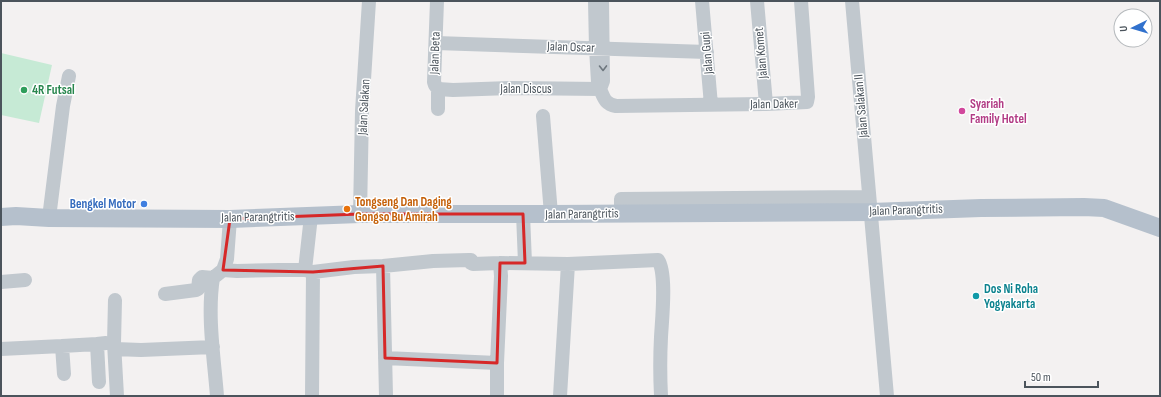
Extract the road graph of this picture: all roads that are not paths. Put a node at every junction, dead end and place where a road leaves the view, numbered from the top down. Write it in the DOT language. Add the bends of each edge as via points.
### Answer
graph roads {
  1 [pos="369,1"];
  2 [pos="437,1"];
  3 [pos="595,1"];
  4 [pos="602,1"];
  5 [pos="702,1"];
  6 [pos="757,1"];
  7 [pos="801,1"];
  8 [pos="852,1"];
  9 [pos="436,43"];
  10 [pos="599,48"];
  11 [pos="707,52"];
  12 [pos="70,76"];
  13 [pos="438,89"];
  14 [pos="600,89"];
  15 [pos="453,90"];
  16 [pos="766,104"];
  17 [pos="711,105"];
  18 [pos="438,109"];
  19 [pos="542,116"];
  20 [pos="870,204"];
  21 [pos="360,214"];
  22 [pos="523,214"];
  23 [pos="551,214"];
  24 [pos="311,216"];
  25 [pos="1,217"];
  26 [pos="48,218"];
  27 [pos="230,218"];
  28 [pos="1160,228"];
  29 [pos="500,263"];
  30 [pos="525,263"];
  31 [pos="568,264"];
  32 [pos="383,266"];
  33 [pos="309,271"];
  34 [pos="218,274"];
  35 [pos="25,280"];
  36 [pos="1,282"];
  37 [pos="165,294"];
  38 [pos="115,300"];
  39 [pos="97,344"];
  40 [pos="62,346"];
  41 [pos="115,346"];
  42 [pos="213,347"];
  43 [pos="1,350"];
  44 [pos="385,358"];
  45 [pos="496,363"];
  46 [pos="64,374"];
  47 [pos="99,382"];
  48 [pos="117,396"];
  49 [pos="217,396"];
  50 [pos="312,396"];
  51 [pos="386,396"];
  52 [pos="497,396"];
  53 [pos="560,396"];
  54 [pos="661,396"];
  55 [pos="886,396"];
  1 -- 21 [label="street, Jalan Salakan" via="362,111"];
  2 -- 9 [label="street, Jalan Beta"];
  3 -- 10 [label="street"];
  4 -- 10 [label="street"];
  5 -- 11 [label="street, Jalan Gupi"];
  6 -- 16 [label="street, Jalan Komet"];
  7 -- 16 [label="street, Jalan Daker" via="808,100 805,103"];
  8 -- 20 [label="street, Jalan Salakan II"];
  9 -- 10 [label="street, Jalan Oscar"];
  9 -- 13 [label="street, Jalan Beta" via="434,82"];
  10 -- 11 [label="street, Jalan Oscar"];
  10 -- 14 [label="street"];
  11 -- 17 [label="street, Jalan Gupi"];
  12 -- 26 [label="street" via="63,106"];
  13 -- 15 [label="street, Jalan Beta"];
  13 -- 18 [label="street"];
  14 -- 15 [label="street, Jalan Discus"];
  14 -- 17 [label="street, Jalan Daker" via="607,103 616,106"];
  16 -- 17 [label="street, Jalan Daker"];
  19 -- 23 [label="street"];
  20 -- 23 [label="main road, Jalan Parangtritis"];
  20 -- 28 [label="main road, Jalan Parangtritis" via="981,208 1104,208"];
  20 -- 55 [label="street, Jalan Salakan II"];
  21 -- 22 [label="main road, Jalan Parangtritis"];
  21 -- 24 [label="main road, Jalan Parangtritis"];
  22 -- 23 [label="main road, Jalan Parangtritis"];
  22 -- 30 [label="street"];
  24 -- 27 [label="main road, Jalan Parangtritis"];
  24 -- 33 [label="street"];
  25 -- 26 [label="main road, Jalan Parangtritis"];
  26 -- 27 [label="main road, Jalan Parangtritis"];
  27 -- 34 [label="street" via="227,259"];
  29 -- 30 [label="street"];
  29 -- 32 [label="street" via="473,264 469,260"];
  29 -- 45 [label="street"];
  30 -- 31 [label="street"];
  31 -- 53 [label="street"];
  31 -- 54 [label="street" via="656,259 659,261 663,281"];
  32 -- 33 [label="street"];
  32 -- 44 [label="street"];
  33 -- 34 [label="street" via="237,271"];
  33 -- 50 [label="street"];
  34 -- 37 [label="street" via="202,277 196,290"];
  34 -- 42 [label="street" via="210,298"];
  35 -- 36 [label="street"];
  38 -- 41 [label="street"];
  39 -- 40 [label="street"];
  39 -- 41 [label="street"];
  39 -- 47 [label="street"];
  40 -- 43 [label="street"];
  40 -- 46 [label="street"];
  41 -- 42 [label="street" via="141,350"];
  41 -- 48 [label="street"];
  42 -- 49 [label="street"];
  44 -- 45 [label="street"];
  44 -- 51 [label="street"];
  45 -- 52 [label="street"];
}
